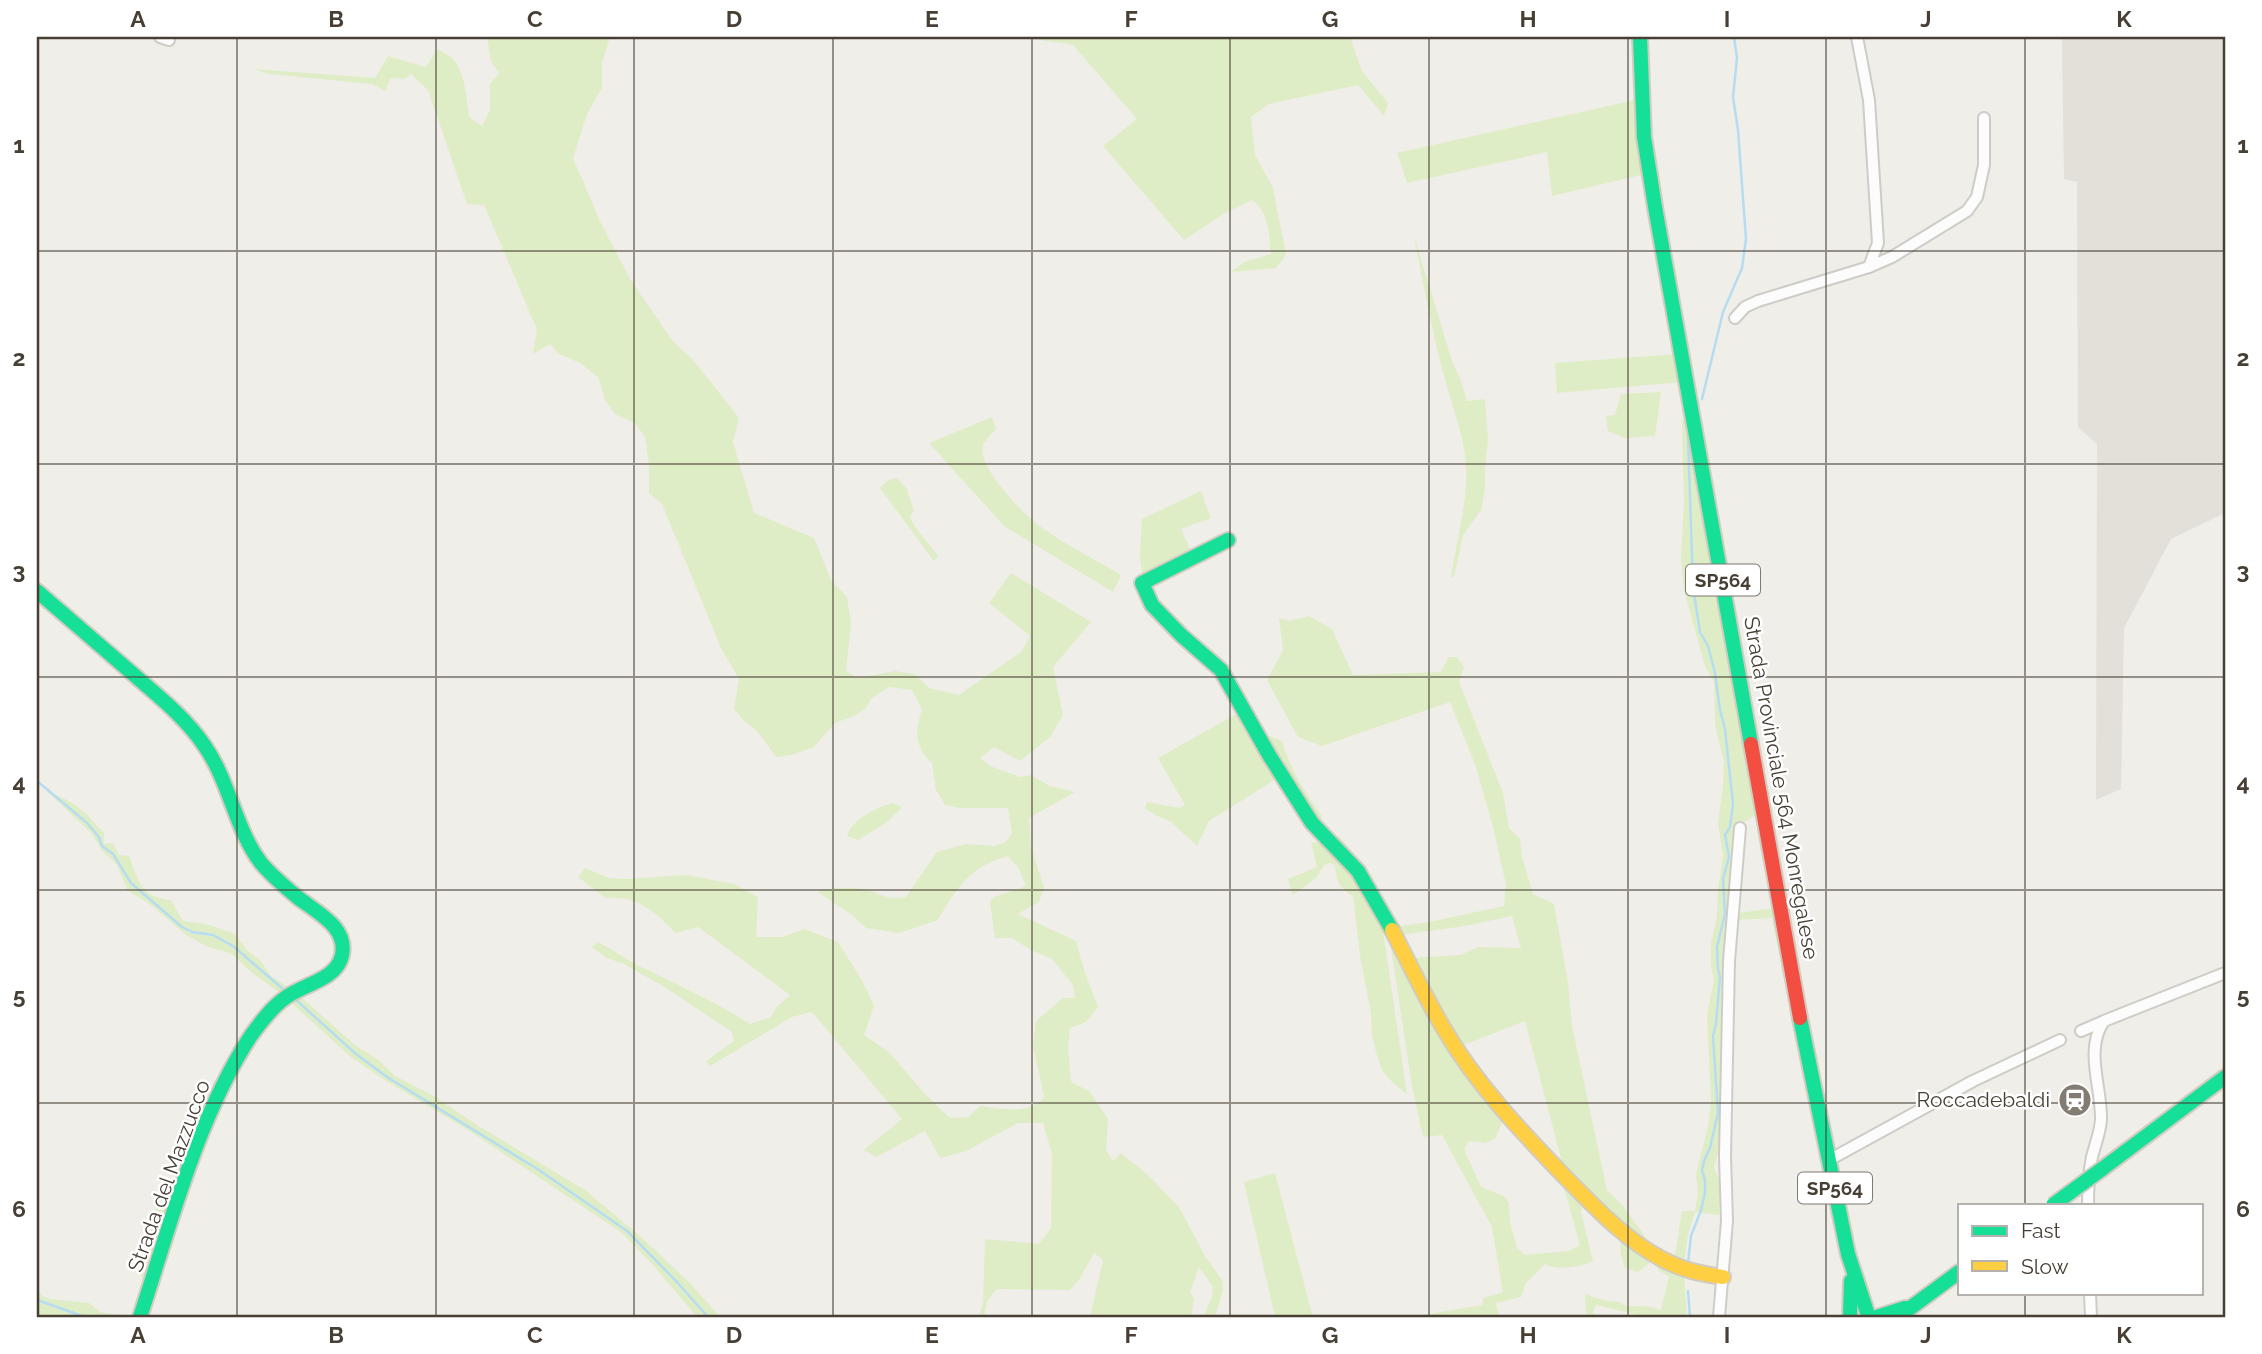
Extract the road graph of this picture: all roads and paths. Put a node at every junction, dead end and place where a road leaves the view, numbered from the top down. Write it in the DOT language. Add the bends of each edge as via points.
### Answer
graph roads {
  1 [pos="1640,37"];
  2 [pos="1857,37"];
  3 [pos="1984,118"];
  4 [pos="1869,267"];
  5 [pos="1735,318"];
  6 [pos="1228,540"];
  7 [pos="37,591"];
  8 [pos="1740,828"];
  9 [pos="2225,973"];
  10 [pos="2104,1021"];
  11 [pos="2081,1031"];
  12 [pos="2060,1040"];
  13 [pos="2225,1077"];
  14 [pos="1829,1160"];
  15 [pos="2088,1200"];
  16 [pos="2054,1204"];
  17 [pos="1958,1273"];
  18 [pos="1723,1277"];
  19 [pos="2090,1294"];
  20 [pos="1913,1305"];
  21 [pos="140,1317"];
  22 [pos="1719,1317"];
  23 [pos="1865,1317"];
  24 [pos="1898,1317"];
  25 [pos="2091,1317"];
  1 -- 14 [label="street, Strada Provinciale 564 Monregalese / SP564" via="1644,137 1655,207"];
  2 -- 4 [label="street" via="1869,100 1878,231"];
  3 -- 4 [label="street" via="1984,165 1972,206"];
  4 -- 5 [label="street" via="1758,301"];
  6 -- 18 [label="street" via="1142,583 1152,605 1221,670 1312,823 1358,871 1445,1031 1522,1132 1596,1208 1642,1246 1691,1272"];
  7 -- 21 [label="street, Strada del Mazzucco" via="195,730 215,761 257,857 334,927 343,942 335,970 278,1003 239,1057 212,1109"];
  8 -- 18 [label="street" via="1728,961"];
  9 -- 10 [label="street"];
  10 -- 11 [label="street"];
  10 -- 15 [label="street" via="2093,1047 2101,1125"];
  12 -- 14 [label="street" via="1973,1081"];
  13 -- 16 [label="street, bridge"];
  14 -- 23 [label="street, Strada Provinciale 564 Monregalese / SP564"];
  17 -- 20 [label="street"];
  18 -- 22 [label="street"];
  19 -- 25 [label="street"];
  20 -- 23 [label="street"];
  20 -- 24 [label="street"];
}
